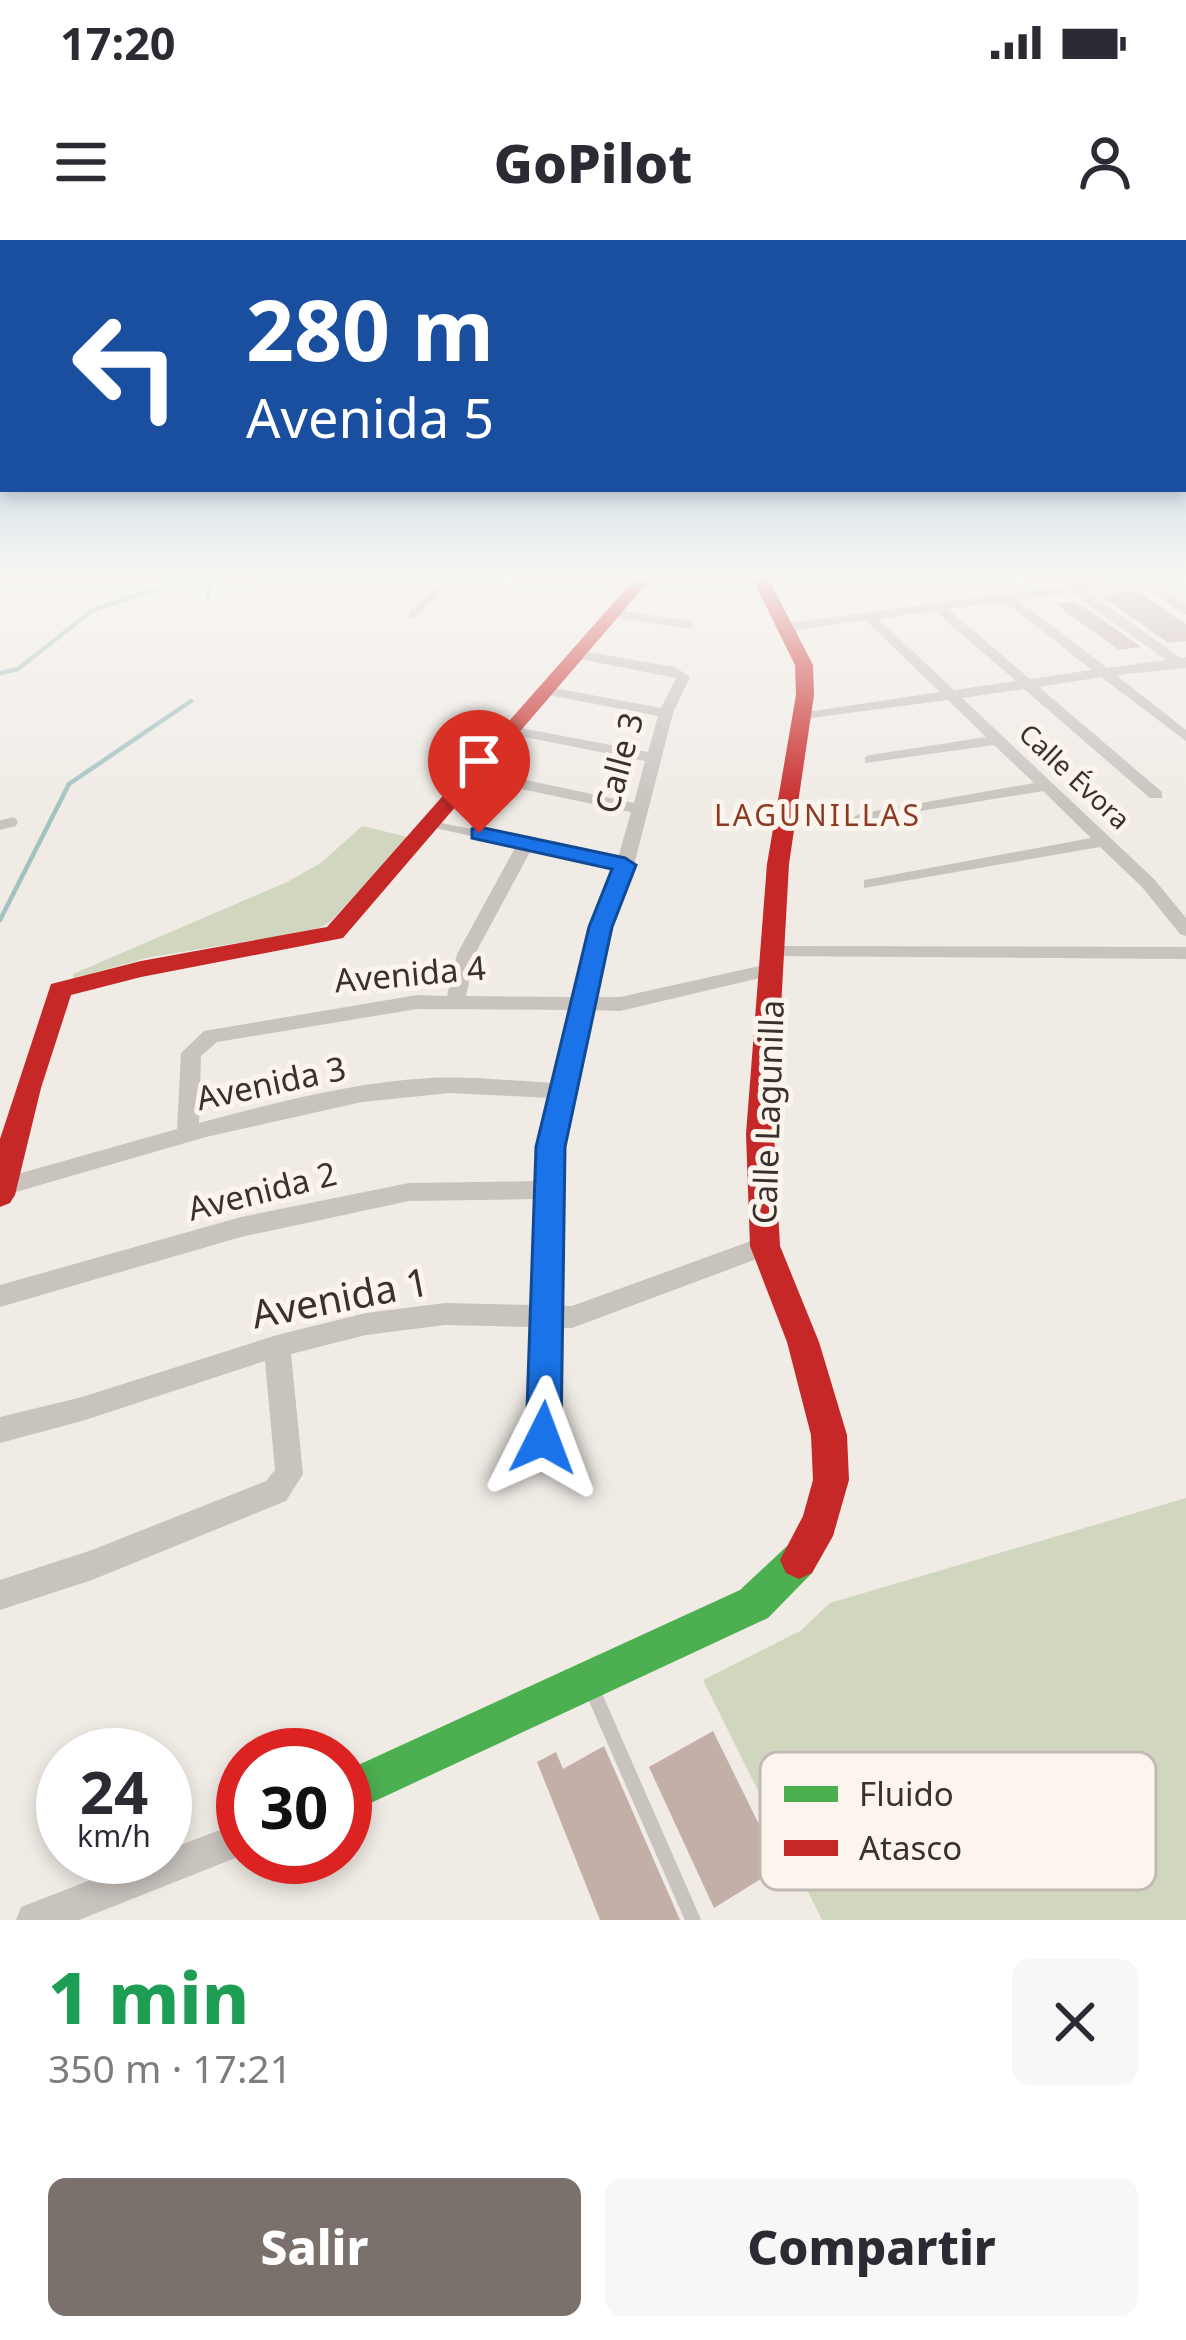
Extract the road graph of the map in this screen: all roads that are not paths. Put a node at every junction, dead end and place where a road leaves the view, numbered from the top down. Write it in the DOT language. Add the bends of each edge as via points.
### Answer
graph roads {
  1 [pos="799,652"];
  2 [pos="906,652"];
  3 [pos="992,652"];
  4 [pos="1078,652"];
  5 [pos="575,654"];
  6 [pos="1183,664"];
  7 [pos="1104,673"];
  8 [pos="1029,684"];
  9 [pos="543,690"];
  10 [pos="950,694"];
  11 [pos="666,713"];
  12 [pos="800,717"];
  13 [pos="510,730"];
  14 [pos="1186,737"];
  15 [pos="995,740"];
  16 [pos="654,758"];
  17 [pos="870,760"];
  18 [pos="474,774"];
  19 [pos="1045,786"];
  20 [pos="1156,795"];
  21 [pos="641,808"];
  22 [pos="860,819"];
  23 [pos="13,822"];
  24 [pos="432,823"];
  25 [pos="0,825"];
  26 [pos="1103,841"];
  27 [pos="526,844"];
  28 [pos="625,865"];
  29 [pos="870,884"];
  30 [pos="1186,930"];
  31 [pos="1186,953"];
  32 [pos="773,960"];
  33 [pos="456,999"];
  34 [pos="583,1004"];
  35 [pos="561,1091"];
  36 [pos="188,1136"];
  37 [pos="546,1190"];
  38 [pos="1,1191"];
  39 [pos="765,1246"];
  40 [pos="0,1296"];
  41 [pos="550,1318"];
  42 [pos="277,1346"];
  43 [pos="0,1430"];
  44 [pos="543,1438"];
  45 [pos="0,1595"];
  46 [pos="588,1680"];
  47 [pos="372,1780"];
  48 [pos="216,1849"];
  49 [pos="34,1920"];
  50 [pos="693,1920"];
  1 -- 12 [label="street, Calle Lagunilla"];
  2 -- 10 [label="street, Calle Évora"];
  3 -- 8 [label="street"];
  4 -- 7 [label="street"];
  5 -- 9 [label="street"];
  5 -- 11 [label="street, Calle 3" via="681,674"];
  6 -- 7 [label="street"];
  7 -- 8 [label="street"];
  7 -- 14 [label="street"];
  8 -- 10 [label="street"];
  8 -- 20 [label="street"];
  9 -- 11 [label="street"];
  9 -- 13 [label="street"];
  10 -- 12 [label="street"];
  10 -- 15 [label="street, Calle Évora"];
  11 -- 16 [label="street, Calle 3"];
  12 -- 32 [label="street, Calle Lagunilla"];
  13 -- 16 [label="street"];
  13 -- 18 [label="street"];
  15 -- 17 [label="street"];
  15 -- 19 [label="street, Calle Évora"];
  16 -- 21 [label="street, Calle 3"];
  18 -- 21 [label="street"];
  18 -- 24 [label="street"];
  19 -- 22 [label="street"];
  19 -- 26 [label="street, Calle Évora"];
  21 -- 28 [label="street, Calle 3"];
  23 -- 25 [label="lane"];
  24 -- 27 [label="street"];
  24 -- 38 [label="street, Avenida 4" via="343,927 313,940 60,990"];
  26 -- 29 [label="street"];
  26 -- 30 [label="street, Calle Évora"];
  27 -- 28 [label="street"];
  27 -- 33 [label="street" via="466,954"];
  28 -- 34 [label="street, Calle 3"];
  31 -- 32 [label="street, Avenida 4"];
  32 -- 34 [label="street, Avenida 4" via="620,1004"];
  32 -- 39 [label="street, Calle Lagunilla" via="760,1134"];
  33 -- 34 [label="street, Avenida 4"];
  33 -- 36 [label="street, Avenida 4" via="197,1043"];
  34 -- 35 [label="street, Calle 3"];
  35 -- 36 [label="street, Avenida 3" via="415,1087"];
  35 -- 37 [label="street, Calle 3"];
  36 -- 38 [label="street, Avenida 3"];
  37 -- 40 [label="street, Avenida 2" via="409,1192 241,1228"];
  37 -- 41 [label="street, Calle 3"];
  39 -- 41 [label="street, Avenida 1" via="572,1317"];
  39 -- 46 [label="street, Calle Lagunilla" via="829,1425 832,1489 824,1522 810,1551 754,1604"];
  41 -- 42 [label="street, Avenida 1" via="404,1317"];
  41 -- 44 [label="street, Calle 3"];
  42 -- 43 [label="street, Avenida 1"];
  42 -- 45 [label="street" via="290,1474 276,1491"];
  46 -- 47 [label="street, Calle Lagunilla"];
  46 -- 50 [label="lane"];
  48 -- 49 [label="street"];
}
